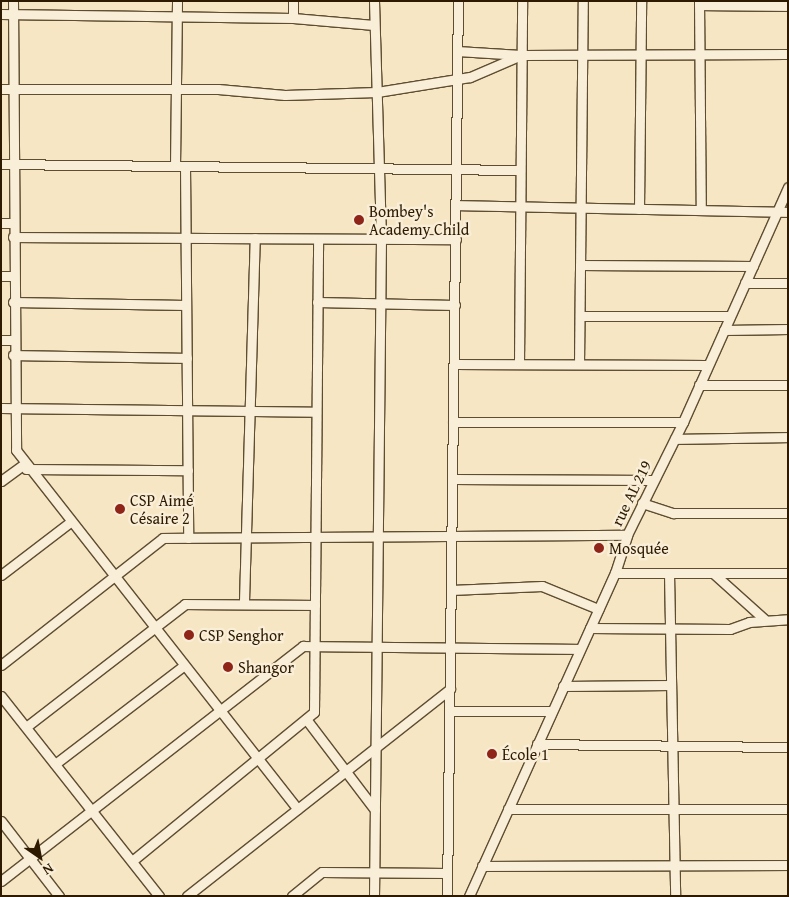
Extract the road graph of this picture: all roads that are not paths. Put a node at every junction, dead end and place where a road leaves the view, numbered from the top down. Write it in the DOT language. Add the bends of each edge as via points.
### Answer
graph roads {
  1 [pos="13,1"];
  2 [pos="177,1"];
  3 [pos="293,1"];
  4 [pos="374,1"];
  5 [pos="458,1"];
  6 [pos="522,1"];
  7 [pos="583,1"];
  8 [pos="641,1"];
  9 [pos="699,3"];
  10 [pos="788,6"];
  11 [pos="1,14"];
  12 [pos="13,14"];
  13 [pos="177,16"];
  14 [pos="293,18"];
  15 [pos="374,25"];
  16 [pos="458,51"];
  17 [pos="788,54"];
  18 [pos="520,55"];
  19 [pos="582,55"];
  20 [pos="640,55"];
  21 [pos="699,55"];
  22 [pos="457,80"];
  23 [pos="13,89"];
  24 [pos="1,90"];
  25 [pos="176,90"];
  26 [pos="377,92"];
  27 [pos="1,164"];
  28 [pos="13,165"];
  29 [pos="175,166"];
  30 [pos="185,166"];
  31 [pos="379,168"];
  32 [pos="457,169"];
  33 [pos="520,170"];
  34 [pos="788,187"];
  35 [pos="456,205"];
  36 [pos="520,206"];
  37 [pos="581,208"];
  38 [pos="639,209"];
  39 [pos="701,210"];
  40 [pos="777,212"];
  41 [pos="788,212"];
  42 [pos="1,223"];
  43 [pos="13,223"];
  44 [pos="13,237"];
  45 [pos="186,238"];
  46 [pos="255,238"];
  47 [pos="318,239"];
  48 [pos="381,239"];
  49 [pos="456,239"];
  50 [pos="580,265"];
  51 [pos="753,266"];
  52 [pos="1,276"];
  53 [pos="13,276"];
  54 [pos="745,283"];
  55 [pos="788,283"];
  56 [pos="13,302"];
  57 [pos="317,302"];
  58 [pos="380,303"];
  59 [pos="186,305"];
  60 [pos="455,305"];
  61 [pos="580,316"];
  62 [pos="730,316"];
  63 [pos="788,329"];
  64 [pos="724,330"];
  65 [pos="1,340"];
  66 [pos="13,340"];
  67 [pos="13,355"];
  68 [pos="187,358"];
  69 [pos="519,363"];
  70 [pos="454,364"];
  71 [pos="579,364"];
  72 [pos="708,365"];
  73 [pos="788,384"];
  74 [pos="699,385"];
  75 [pos="1,408"];
  76 [pos="13,408"];
  77 [pos="187,410"];
  78 [pos="250,411"];
  79 [pos="316,412"];
  80 [pos="453,422"];
  81 [pos="683,422"];
  82 [pos="788,437"];
  83 [pos="675,439"];
  84 [pos="25,466"];
  85 [pos="188,470"];
  86 [pos="453,479"];
  87 [pos="652,480"];
  88 [pos="1,481"];
  89 [pos="642,502"];
  90 [pos="788,513"];
  91 [pos="69,523"];
  92 [pos="627,535"];
  93 [pos="452,536"];
  94 [pos="246,537"];
  95 [pos="315,537"];
  96 [pos="378,537"];
  97 [pos="188,538"];
  98 [pos="615,573"];
  99 [pos="669,573"];
  100 [pos="713,573"];
  101 [pos="788,573"];
  102 [pos="1,575"];
  103 [pos="112,576"];
  104 [pos="451,590"];
  105 [pos="244,601"];
  106 [pos="315,604"];
  107 [pos="598,609"];
  108 [pos="764,619"];
  109 [pos="788,619"];
  110 [pos="152,627"];
  111 [pos="590,628"];
  112 [pos="670,631"];
  113 [pos="314,646"];
  114 [pos="376,647"];
  115 [pos="450,648"];
  116 [pos="580,649"];
  117 [pos="1,665"];
  118 [pos="183,666"];
  119 [pos="563,686"];
  120 [pos="671,686"];
  121 [pos="450,689"];
  122 [pos="1,696"];
  123 [pos="450,710"];
  124 [pos="219,711"];
  125 [pos="552,711"];
  126 [pos="306,719"];
  127 [pos="26,727"];
  128 [pos="537,744"];
  129 [pos="672,746"];
  130 [pos="788,747"];
  131 [pos="375,750"];
  132 [pos="257,759"];
  133 [pos="55,764"];
  134 [pos="345,771"];
  135 [pos="297,809"];
  136 [pos="673,809"];
  137 [pos="788,809"];
  138 [pos="92,810"];
  139 [pos="375,810"];
  140 [pos="508,810"];
  141 [pos="1,821"];
  142 [pos="30,859"];
  143 [pos="132,861"];
  144 [pos="674,864"];
  145 [pos="788,865"];
  146 [pos="482,866"];
  147 [pos="374,872"];
  148 [pos="447,873"];
  149 [pos="1,881"];
  150 [pos="58,896"];
  151 [pos="159,896"];
  152 [pos="187,896"];
  153 [pos="292,896"];
  154 [pos="374,896"];
  155 [pos="447,896"];
  156 [pos="469,896"];
  157 [pos="675,896"];
  1 -- 12 [label="street"];
  2 -- 13 [label="street"];
  3 -- 14 [label="street"];
  4 -- 15 [label="street"];
  5 -- 16 [label="street"];
  6 -- 18 [label="street"];
  7 -- 19 [label="street"];
  8 -- 20 [label="street"];
  9 -- 10 [label="street"];
  9 -- 21 [label="street"];
  11 -- 12 [label="street"];
  12 -- 13 [label="street"];
  12 -- 23 [label="street"];
  13 -- 14 [label="street"];
  13 -- 25 [label="street"];
  14 -- 15 [label="street"];
  15 -- 26 [label="street"];
  16 -- 18 [label="street"];
  16 -- 22 [label="street"];
  17 -- 21 [label="street"];
  18 -- 19 [label="street"];
  18 -- 22 [label="street"];
  18 -- 33 [label="street"];
  19 -- 20 [label="street"];
  19 -- 37 [label="street"];
  20 -- 21 [label="street"];
  20 -- 38 [label="street"];
  21 -- 39 [label="street"];
  22 -- 26 [label="street"];
  22 -- 32 [label="street"];
  23 -- 24 [label="street"];
  23 -- 25 [label="street"];
  23 -- 28 [label="street"];
  25 -- 26 [label="street" via="285,95"];
  25 -- 29 [label="street"];
  26 -- 31 [label="street"];
  27 -- 28 [label="street"];
  28 -- 29 [label="street"];
  28 -- 43 [label="street"];
  29 -- 30 [label="street"];
  30 -- 31 [label="street"];
  30 -- 45 [label="street"];
  31 -- 32 [label="street"];
  31 -- 48 [label="street"];
  32 -- 33 [label="street"];
  32 -- 35 [label="street"];
  33 -- 36 [label="street"];
  34 -- 40 [label="street, rue AL 219"];
  35 -- 36 [label="street"];
  35 -- 49 [label="street"];
  36 -- 37 [label="street"];
  36 -- 69 [label="street"];
  37 -- 38 [label="street"];
  37 -- 50 [label="street"];
  38 -- 39 [label="street"];
  39 -- 40 [label="street"];
  40 -- 41 [label="street"];
  40 -- 51 [label="street, rue AL 219"];
  42 -- 43 [label="street"];
  43 -- 44 [label="street"];
  44 -- 45 [label="street"];
  44 -- 53 [label="street"];
  45 -- 46 [label="street"];
  45 -- 59 [label="street"];
  46 -- 47 [label="street"];
  46 -- 78 [label="street"];
  47 -- 48 [label="street"];
  47 -- 57 [label="street"];
  48 -- 49 [label="street"];
  48 -- 58 [label="street"];
  49 -- 60 [label="street"];
  50 -- 51 [label="street"];
  50 -- 61 [label="street"];
  51 -- 54 [label="street, rue AL 219"];
  52 -- 53 [label="street"];
  53 -- 56 [label="street"];
  54 -- 55 [label="street"];
  54 -- 62 [label="street, rue AL 219"];
  56 -- 59 [label="street"];
  56 -- 66 [label="street"];
  57 -- 58 [label="street"];
  57 -- 79 [label="street"];
  58 -- 60 [label="street"];
  58 -- 96 [label="street"];
  59 -- 68 [label="street"];
  60 -- 70 [label="street"];
  61 -- 62 [label="street"];
  61 -- 71 [label="street"];
  62 -- 64 [label="street, rue AL 219"];
  63 -- 64 [label="street"];
  64 -- 72 [label="street, rue AL 219"];
  65 -- 66 [label="street"];
  66 -- 67 [label="street"];
  67 -- 68 [label="street"];
  67 -- 76 [label="street"];
  68 -- 77 [label="street"];
  69 -- 70 [label="street"];
  69 -- 71 [label="street"];
  70 -- 80 [label="street"];
  71 -- 72 [label="street"];
  72 -- 74 [label="street, rue AL 219"];
  73 -- 74 [label="street"];
  74 -- 81 [label="street, rue AL 219"];
  75 -- 76 [label="street"];
  76 -- 77 [label="street"];
  76 -- 84 [label="street" via="16,450"];
  77 -- 78 [label="street"];
  77 -- 85 [label="street"];
  78 -- 79 [label="street"];
  78 -- 94 [label="street"];
  79 -- 95 [label="street"];
  80 -- 81 [label="street"];
  80 -- 86 [label="street"];
  81 -- 83 [label="street, rue AL 219"];
  82 -- 83 [label="street"];
  83 -- 87 [label="street, rue AL 219"];
  84 -- 85 [label="street"];
  84 -- 88 [label="street"];
  84 -- 91 [label="street"];
  85 -- 97 [label="street"];
  86 -- 87 [label="street"];
  86 -- 93 [label="street"];
  87 -- 89 [label="street, rue AL 219"];
  89 -- 90 [label="street" via="673,513"];
  89 -- 92 [label="street, rue AL 219"];
  91 -- 102 [label="street"];
  91 -- 103 [label="street"];
  92 -- 93 [label="street"];
  92 -- 98 [label="street, rue AL 219"];
  93 -- 96 [label="street"];
  93 -- 104 [label="street"];
  94 -- 95 [label="street"];
  94 -- 97 [label="street"];
  94 -- 105 [label="street"];
  95 -- 96 [label="street"];
  95 -- 106 [label="street"];
  96 -- 114 [label="street"];
  97 -- 103 [label="street" via="162,538"];
  98 -- 99 [label="street"];
  98 -- 107 [label="street, rue AL 219"];
  99 -- 100 [label="street"];
  99 -- 112 [label="street"];
  100 -- 101 [label="street"];
  100 -- 108 [label="street"];
  103 -- 110 [label="street"];
  103 -- 117 [label="street"];
  104 -- 107 [label="street" via="542,586"];
  104 -- 115 [label="street"];
  105 -- 106 [label="street"];
  105 -- 110 [label="street" via="190,602"];
  106 -- 113 [label="street"];
  107 -- 111 [label="street, rue AL 219"];
  108 -- 109 [label="street"];
  108 -- 112 [label="street" via="730,629"];
  110 -- 118 [label="street"];
  110 -- 127 [label="street"];
  111 -- 112 [label="street"];
  111 -- 116 [label="street, rue AL 219"];
  112 -- 120 [label="street"];
  113 -- 114 [label="street"];
  113 -- 124 [label="street" via="303,646"];
  113 -- 126 [label="street" via="314,712"];
  114 -- 115 [label="street"];
  114 -- 131 [label="street"];
  115 -- 116 [label="street"];
  115 -- 121 [label="street"];
  116 -- 119 [label="street, rue AL 219"];
  118 -- 124 [label="street"];
  118 -- 133 [label="street"];
  119 -- 120 [label="street"];
  119 -- 125 [label="street, rue AL 219"];
  120 -- 129 [label="street"];
  121 -- 123 [label="street"];
  121 -- 131 [label="street"];
  122 -- 127 [label="street"];
  123 -- 125 [label="street"];
  123 -- 148 [label="street"];
  124 -- 132 [label="street"];
  124 -- 138 [label="street"];
  125 -- 128 [label="street, rue AL 219"];
  126 -- 132 [label="street"];
  126 -- 134 [label="street"];
  127 -- 133 [label="street"];
  128 -- 129 [label="street"];
  128 -- 140 [label="street, rue AL 219"];
  129 -- 130 [label="street"];
  129 -- 136 [label="street"];
  131 -- 134 [label="street"];
  131 -- 139 [label="street"];
  132 -- 135 [label="street"];
  132 -- 143 [label="street"];
  133 -- 138 [label="street"];
  134 -- 135 [label="street"];
  134 -- 139 [label="street"];
  135 -- 152 [label="street"];
  136 -- 137 [label="street"];
  136 -- 140 [label="street"];
  136 -- 144 [label="street"];
  138 -- 142 [label="street"];
  138 -- 143 [label="street"];
  139 -- 147 [label="street"];
  140 -- 146 [label="street, rue AL 219"];
  141 -- 142 [label="street"];
  142 -- 149 [label="street"];
  142 -- 150 [label="street"];
  143 -- 151 [label="street"];
  144 -- 145 [label="street"];
  144 -- 146 [label="street"];
  144 -- 157 [label="street"];
  146 -- 156 [label="street, rue AL 219"];
  147 -- 148 [label="street"];
  147 -- 153 [label="street" via="322,872"];
  147 -- 154 [label="street"];
  148 -- 155 [label="street"];
}
